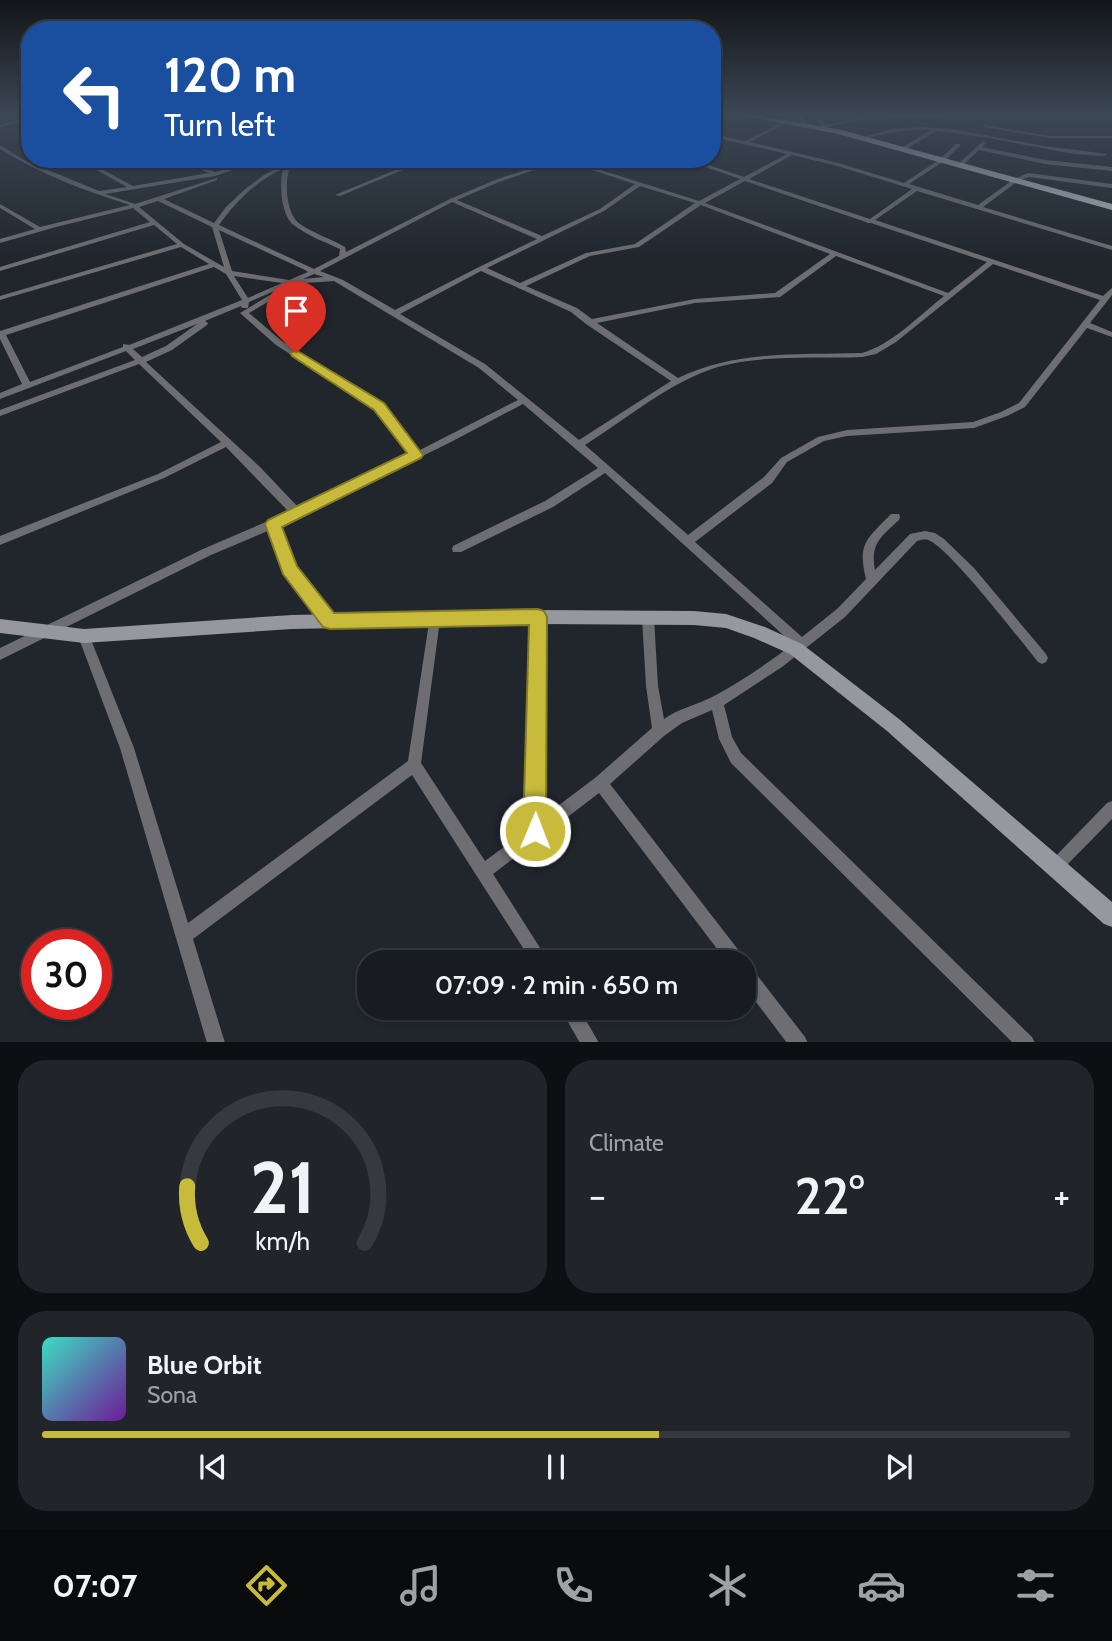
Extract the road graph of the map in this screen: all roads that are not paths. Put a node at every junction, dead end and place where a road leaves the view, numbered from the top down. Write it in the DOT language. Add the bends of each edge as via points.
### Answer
graph roads {
  1 [pos="775,163"];
  2 [pos="828,163"];
  3 [pos="938,163"];
  4 [pos="951,163"];
  5 [pos="963,163"];
  6 [pos="1050,163"];
  7 [pos="960,165"];
  8 [pos="39,168"];
  9 [pos="96,168"];
  10 [pos="200,168"];
  11 [pos="238,168"];
  12 [pos="283,168"];
  13 [pos="287,168"];
  14 [pos="405,168"];
  15 [pos="537,168"];
  16 [pos="589,168"];
  17 [pos="712,168"];
  18 [pos="1112,169"];
  19 [pos="229,171"];
  20 [pos="215,174"];
  21 [pos="744,179"];
  22 [pos="1016,180"];
  23 [pos="639,184"];
  24 [pos="906,184"];
  25 [pos="1112,186"];
  26 [pos="133,187"];
  27 [pos="917,188"];
  28 [pos="98,192"];
  29 [pos="338,195"];
  30 [pos="158,199"];
  31 [pos="452,200"];
  32 [pos="700,203"];
  33 [pos="132,204"];
  34 [pos="0,206"];
  35 [pos="980,206"];
  36 [pos="1112,207"];
  37 [pos="869,222"];
  38 [pos="153,223"];
  39 [pos="215,227"];
  40 [pos="38,228"];
  41 [pos="543,239"];
  42 [pos="0,241"];
  43 [pos="182,244"];
  44 [pos="1112,247"];
  45 [pos="836,254"];
  46 [pos="342,256"];
  47 [pos="991,262"];
  48 [pos="212,265"];
  49 [pos="481,268"];
  50 [pos="0,269"];
  51 [pos="315,271"];
  52 [pos="229,273"];
  53 [pos="335,279"];
  54 [pos="293,282"];
  55 [pos="522,285"];
  56 [pos="1112,290"];
  57 [pos="947,295"];
  58 [pos="0,298"];
  59 [pos="1104,299"];
  60 [pos="246,300"];
  61 [pos="244,313"];
  62 [pos="394,314"];
  63 [pos="212,316"];
  64 [pos="589,322"];
  65 [pos="1087,325"];
  66 [pos="1,333"];
  67 [pos="1112,335"];
  68 [pos="126,346"];
  69 [pos="140,361"];
  70 [pos="678,382"];
  71 [pos="26,385"];
  72 [pos="0,396"];
  73 [pos="522,401"];
  74 [pos="0,413"];
  75 [pos="227,443"];
  76 [pos="579,445"];
  77 [pos="416,455"];
  78 [pos="604,469"];
  79 [pos="296,512"];
  80 [pos="895,517"];
  81 [pos="273,524"];
  82 [pos="0,541"];
  83 [pos="688,541"];
  84 [pos="457,550"];
  85 [pos="872,580"];
  86 [pos="538,617"];
  87 [pos="648,618"];
  88 [pos="434,620"];
  89 [pos="330,621"];
  90 [pos="0,626"];
  91 [pos="43,633"];
  92 [pos="83,636"];
  93 [pos="799,647"];
  94 [pos="0,654"];
  95 [pos="1042,658"];
  96 [pos="717,702"];
  97 [pos="659,731"];
  98 [pos="414,765"];
  99 [pos="600,783"];
  100 [pos="1112,808"];
  101 [pos="535,831"];
  102 [pos="1055,867"];
  103 [pos="483,872"];
  104 [pos="1112,916"];
  105 [pos="185,935"];
  106 [pos="533,950"];
  107 [pos="728,950"];
  108 [pos="756,987"];
  109 [pos="576,1020"];
  110 [pos="215,1042"];
  111 [pos="590,1042"];
  112 [pos="799,1042"];
  113 [pos="1026,1042"];
  1 -- 21 [label="street"];
  2 -- 24 [label="street"];
  3 -- 24 [label="street"];
  4 -- 7 [label="main road"];
  5 -- 7 [label="street"];
  6 -- 18 [label="street"];
  7 -- 22 [label="main road"];
  8 -- 28 [label="street"];
  9 -- 26 [label="street"];
  10 -- 20 [label="street"];
  11 -- 19 [label="street"];
  12 -- 39 [label="street" via="247,191"];
  13 -- 46 [label="street" via="284,188 295,224 343,248"];
  14 -- 29 [label="street"];
  15 -- 31 [label="street"];
  16 -- 23 [label="street"];
  17 -- 21 [label="street"];
  19 -- 20 [label="street"];
  19 -- 30 [label="street"];
  20 -- 26 [label="street"];
  21 -- 32 [label="street"];
  21 -- 37 [label="street"];
  22 -- 25 [label="street" via="1030,175"];
  22 -- 35 [label="street"];
  22 -- 36 [label="main road"];
  23 -- 32 [label="street"];
  23 -- 41 [label="street" via="602,210"];
  24 -- 27 [label="street"];
  26 -- 28 [label="street"];
  27 -- 35 [label="street"];
  27 -- 37 [label="street"];
  28 -- 33 [label="street"];
  30 -- 33 [label="street"];
  30 -- 39 [label="street"];
  31 -- 41 [label="street"];
  31 -- 46 [label="street"];
  32 -- 45 [label="street"];
  32 -- 55 [label="street" via="637,246 588,254"];
  33 -- 38 [label="street"];
  33 -- 40 [label="street"];
  34 -- 40 [label="street"];
  35 -- 44 [label="street"];
  37 -- 47 [label="street"];
  38 -- 43 [label="street"];
  38 -- 50 [label="street"];
  39 -- 51 [label="street"];
  39 -- 52 [label="street"];
  40 -- 42 [label="street"];
  41 -- 49 [label="street"];
  43 -- 48 [label="street"];
  43 -- 58 [label="street"];
  45 -- 57 [label="street"];
  45 -- 64 [label="street" via="777,295 695,301"];
  46 -- 51 [label="street"];
  47 -- 57 [label="street"];
  47 -- 59 [label="street"];
  48 -- 52 [label="street"];
  48 -- 66 [label="street"];
  49 -- 55 [label="street"];
  49 -- 62 [label="street"];
  51 -- 53 [label="street"];
  51 -- 54 [label="street"];
  52 -- 54 [label="street"];
  52 -- 60 [label="street"];
  53 -- 54 [label="street"];
  53 -- 62 [label="street"];
  54 -- 60 [label="street"];
  54 -- 61 [label="street"];
  55 -- 64 [label="street" via="575,310"];
  56 -- 59 [label="street"];
  57 -- 70 [label="street" via="873,352 743,360 717,365"];
  59 -- 65 [label="street"];
  60 -- 61 [label="street"];
  60 -- 63 [label="street"];
  61 -- 77 [label="street" via="279,343 379,407"];
  62 -- 73 [label="street" via="482,366"];
  63 -- 68 [label="street"];
  63 -- 69 [label="street" via="169,348"];
  64 -- 70 [label="street"];
  65 -- 67 [label="street"];
  65 -- 83 [label="street" via="1022,405 974,425 847,433 821,439 784,460 768,480"];
  66 -- 71 [label="street"];
  68 -- 69 [label="street"];
  68 -- 71 [label="street"];
  69 -- 74 [label="street"];
  69 -- 75 [label="street"];
  70 -- 76 [label="street"];
  71 -- 72 [label="street"];
  73 -- 76 [label="street"];
  73 -- 77 [label="street"];
  75 -- 79 [label="street"];
  75 -- 82 [label="street" via="161,476"];
  76 -- 78 [label="street"];
  77 -- 79 [label="street"];
  78 -- 83 [label="street"];
  78 -- 84 [label="street" via="549,504"];
  79 -- 81 [label="street"];
  80 -- 85 [label="street" via="865,554"];
  81 -- 89 [label="street" via="289,569"];
  81 -- 91 [label="street"];
  83 -- 93 [label="street"];
  85 -- 93 [label="street"];
  85 -- 95 [label="street" via="914,537 933,536"];
  86 -- 87 [label="main road"];
  86 -- 88 [label="main road"];
  86 -- 101 [label="street"];
  87 -- 93 [label="main road" via="726,621"];
  87 -- 97 [label="street"];
  88 -- 89 [label="main road"];
  88 -- 98 [label="street"];
  89 -- 92 [label="main road"];
  90 -- 91 [label="main road"];
  91 -- 92 [label="main road"];
  91 -- 94 [label="street"];
  92 -- 105 [label="street" via="127,748"];
  93 -- 96 [label="street"];
  93 -- 102 [label="main road"];
  96 -- 97 [label="street" via="677,718"];
  96 -- 113 [label="street" via="736,758"];
  97 -- 99 [label="street"];
  98 -- 103 [label="street"];
  98 -- 105 [label="street"];
  99 -- 101 [label="street"];
  99 -- 107 [label="street"];
  100 -- 102 [label="street"];
  101 -- 103 [label="street"];
  102 -- 104 [label="main road"];
  103 -- 106 [label="street"];
  105 -- 110 [label="street"];
  108 -- 112 [label="street"];
  109 -- 111 [label="street"];
}
